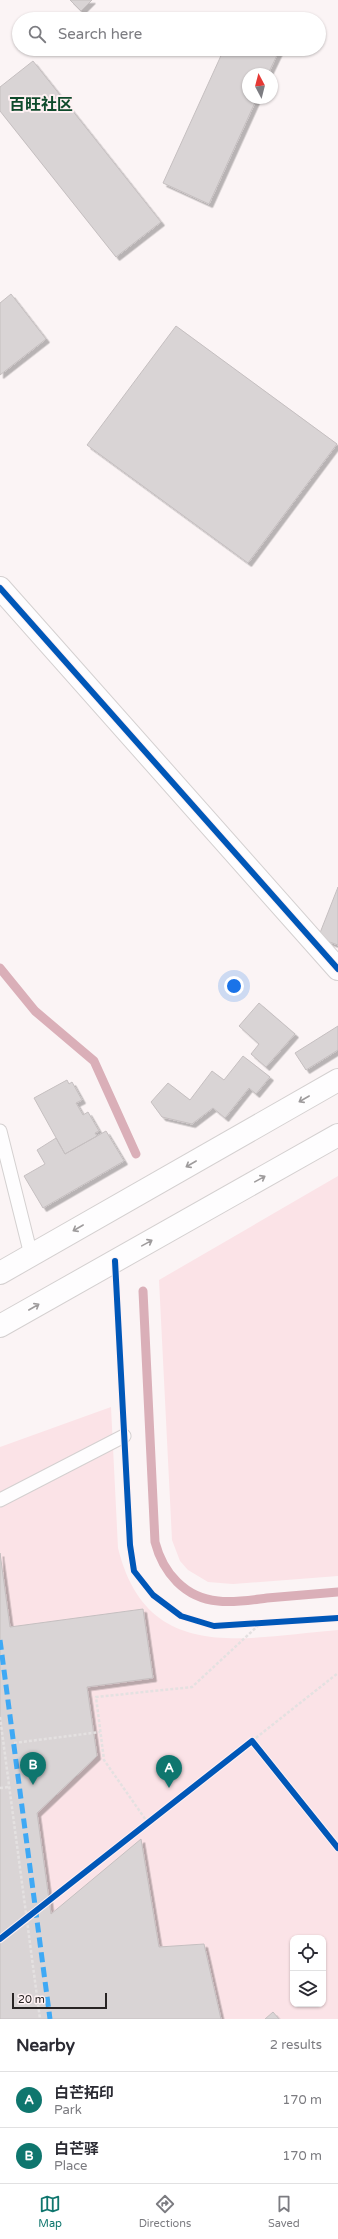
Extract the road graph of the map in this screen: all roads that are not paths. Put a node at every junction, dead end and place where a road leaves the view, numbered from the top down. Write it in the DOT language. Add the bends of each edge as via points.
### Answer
graph roads {
  1 [pos="0,588"];
  2 [pos="338,969"];
  3 [pos="338,1080"];
  4 [pos="0,1131"];
  5 [pos="338,1135"];
  6 [pos="31,1255"];
  7 [pos="0,1273"];
  8 [pos="0,1326"];
  9 [pos="124,1436"];
  10 [pos="0,1500"];
  1 -- 2 [label="street"];
  3 -- 6 [label="street, one-way"];
  4 -- 6 [label="lane"];
  8 -- 5 [label="street, one-way"];
  6 -- 7 [label="street"];
  9 -- 10 [label="lane"];
}
